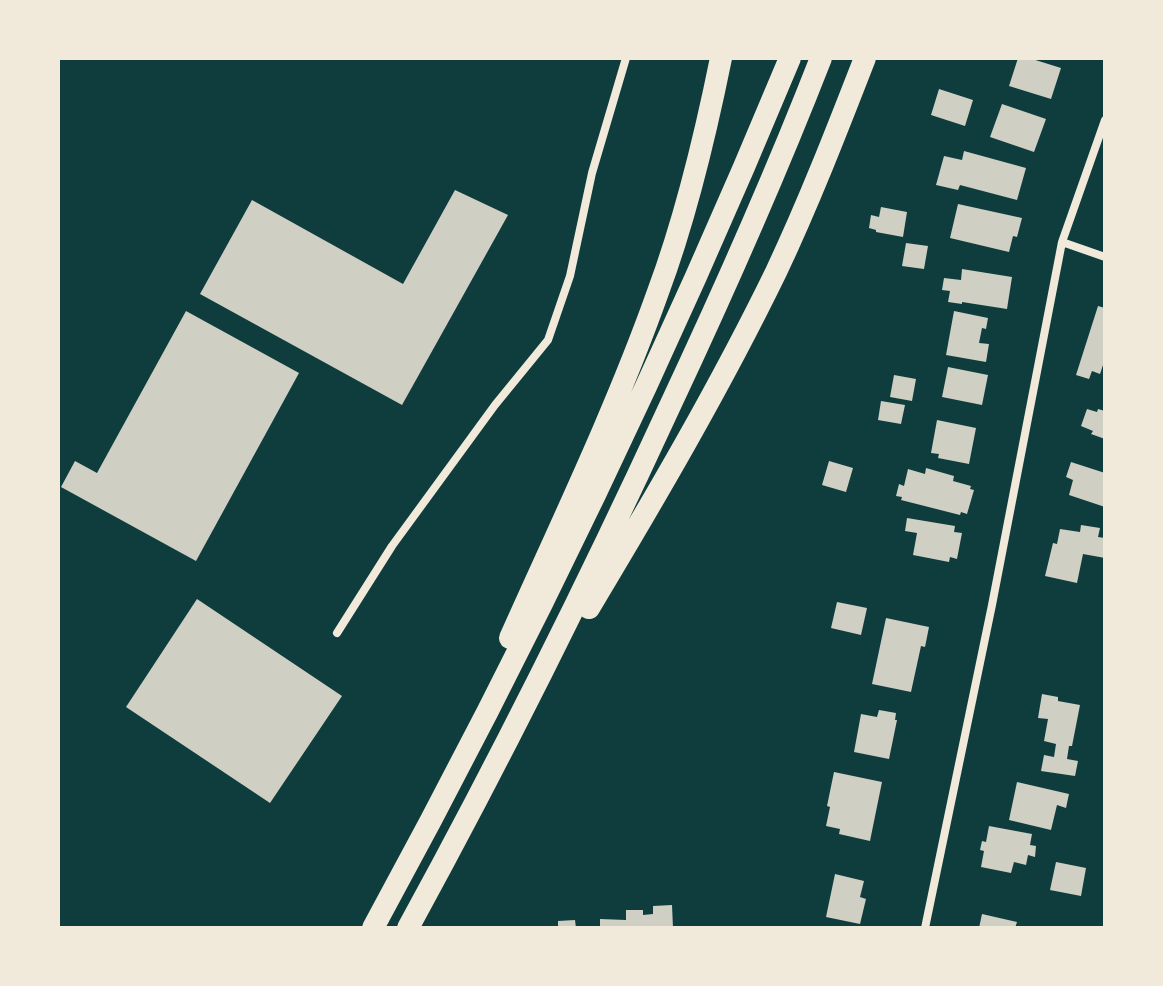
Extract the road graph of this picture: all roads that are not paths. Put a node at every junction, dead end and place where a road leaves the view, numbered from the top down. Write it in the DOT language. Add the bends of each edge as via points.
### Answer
graph roads {
  1 [pos="626,58"];
  2 [pos="721,58"];
  3 [pos="790,58"];
  4 [pos="821,58"];
  5 [pos="865,58"];
  6 [pos="1105,120"];
  7 [pos="1062,242"];
  8 [pos="1105,257"];
  9 [pos="337,633"];
  10 [pos="498,760"];
  11 [pos="412,856"];
  12 [pos="373,928"];
  13 [pos="408,928"];
  14 [pos="925,928"];
  1 -- 9 [label="street" via="592,173 570,276 548,340 392,546"];
  2 -- 11 [label="highway" via="659,291 606,423"];
  3 -- 11 [label="highway" via="589,508"];
  4 -- 10 [label="highway" via="681,383"];
  5 -- 10 [label="highway" via="804,209 749,325 664,481"];
  6 -- 7 [label="street"];
  7 -- 8 [label="street"];
  7 -- 14 [label="street"];
  10 -- 13 [label="highway"];
  11 -- 12 [label="highway"];
}
